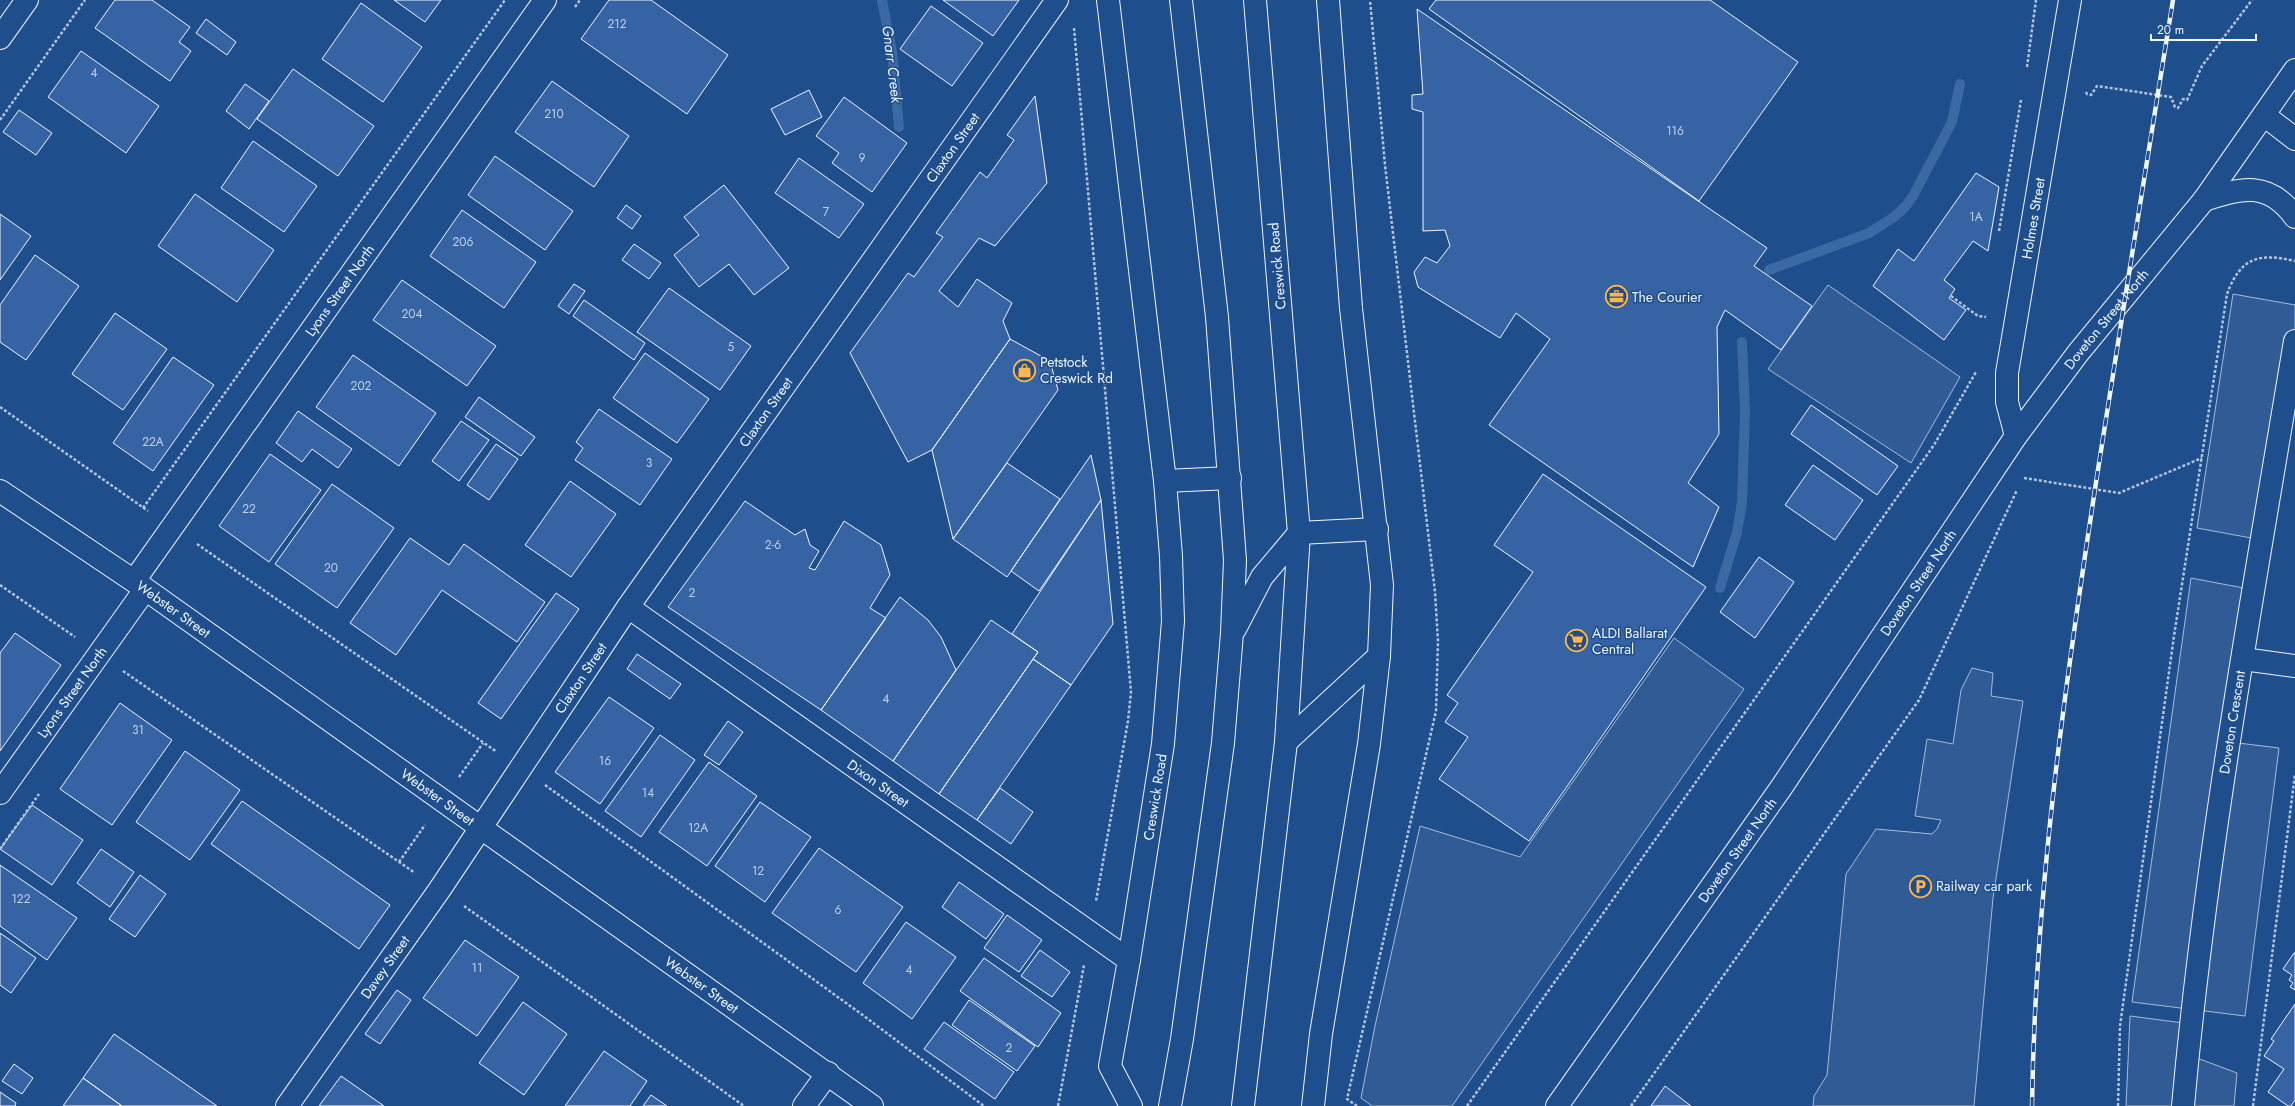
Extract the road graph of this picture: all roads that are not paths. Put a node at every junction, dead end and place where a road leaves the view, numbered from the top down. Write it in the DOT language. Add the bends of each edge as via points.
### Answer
graph roads {
  1 [pos="27,0"];
  2 [pos="545,0"];
  3 [pos="1057,0"];
  4 [pos="1108,0"];
  5 [pos="1181,0"];
  6 [pos="1255,0"];
  7 [pos="1328,0"];
  8 [pos="2070,0"];
  9 [pos="0,38"];
  10 [pos="2295,70"];
  11 [pos="2264,114"];
  12 [pos="2295,139"];
  13 [pos="2204,200"];
  14 [pos="2295,217"];
  15 [pos="2295,341"];
  16 [pos="2016,436"];
  17 [pos="1230,478"];
  18 [pos="1165,481"];
  19 [pos="0,491"];
  20 [pos="1377,529"];
  21 [pos="1299,533"];
  22 [pos="139,586"];
  23 [pos="628,607"];
  24 [pos="1232,633"];
  25 [pos="1379,656"];
  26 [pos="2242,659"];
  27 [pos="2295,666"];
  28 [pos="1286,742"];
  29 [pos="0,793"];
  30 [pos="481,828"];
  31 [pos="1129,960"];
  32 [pos="828,1073"];
  33 [pos="287,1106"];
  34 [pos="804,1106"];
  35 [pos="872,1106"];
  36 [pos="1131,1106"];
  37 [pos="1170,1106"];
  38 [pos="1243,1106"];
  39 [pos="1313,1106"];
  40 [pos="1557,1106"];
  41 [pos="2183,1106"];
  1 -- 9 [label="main road"];
  2 -- 22 [label="main road, Lyons Street North"];
  3 -- 23 [label="main road, Claxton Street"];
  4 -- 18 [label="main road, Creswick Road"];
  5 -- 17 [label="main road" via="1217,317"];
  6 -- 21 [label="main road, Creswick Road"];
  7 -- 20 [label="main road" via="1352,308"];
  8 -- 16 [label="main road, Holmes Street" via="2007,372 2007,402"];
  10 -- 11 [label="main road, Doveton Street North"];
  11 -- 12 [label="main road"];
  11 -- 13 [label="main road, Doveton Street North"];
  13 -- 14 [label="main road" via="2238,190 2259,190 2278,198"];
  13 -- 16 [label="main road, Doveton Street North" via="2078,353"];
  15 -- 26 [label="main road, Doveton Crescent"];
  16 -- 40 [label="main road, Doveton Street North" via="1781,788"];
  17 -- 18 [label="main road"];
  17 -- 24 [label="main road" via="1235,560"];
  18 -- 31 [label="main road, Creswick Road" via="1172,556 1173,621 1167,705"];
  19 -- 22 [label="main road, Webster Street"];
  20 -- 21 [label="main road"];
  20 -- 25 [label="main road" via="1382,585"];
  21 -- 24 [label="main road" via="1262,578"];
  21 -- 28 [label="main road, Creswick Road"];
  22 -- 29 [label="main road, Lyons Street North"];
  22 -- 30 [label="main road, Webster Street"];
  23 -- 30 [label="main road, Claxton Street"];
  23 -- 31 [label="main road, Dixon Street"];
  24 -- 37 [label="main road" via="1223,743 1182,1039"];
  25 -- 28 [label="main road"];
  25 -- 39 [label="main road" via="1369,744 1321,1034"];
  26 -- 27 [label="main road"];
  26 -- 41 [label="main road, Doveton Crescent" via="2211,862"];
  28 -- 38 [label="main road, Creswick Road"];
  30 -- 32 [label="main road, Webster Street"];
  30 -- 33 [label="main road, Davey Street"];
  31 -- 36 [label="main road, Creswick Road" via="1110,1066"];
  32 -- 34 [label="main road"];
  32 -- 35 [label="main road, Webster Street"];
}
